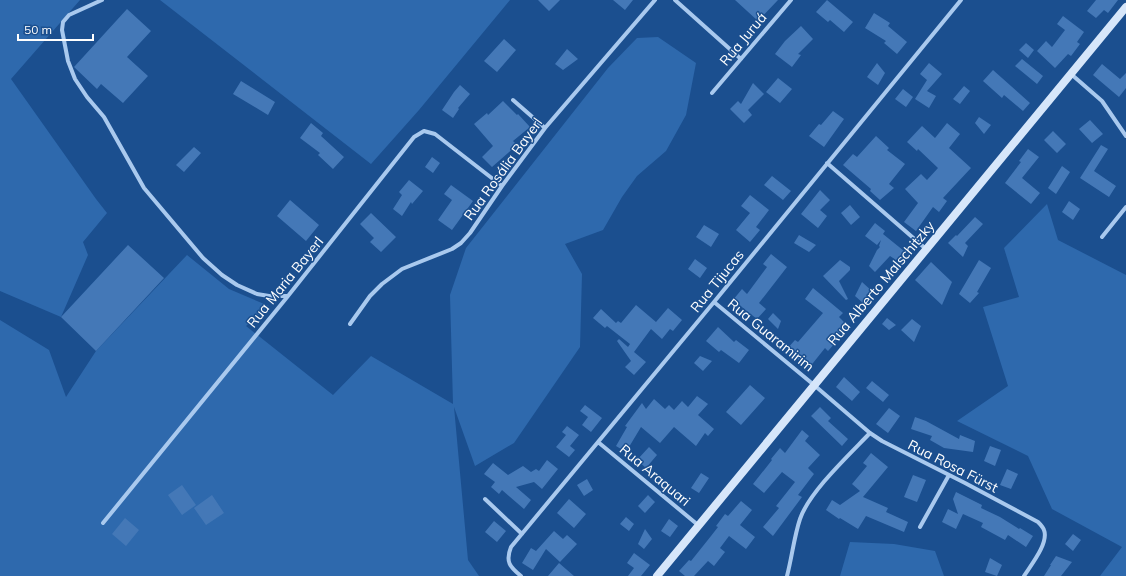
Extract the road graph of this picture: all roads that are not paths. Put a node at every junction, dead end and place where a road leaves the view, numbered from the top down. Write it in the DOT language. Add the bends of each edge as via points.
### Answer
graph roads {
  1 [pos="102,0"];
  2 [pos="655,0"];
  3 [pos="675,0"];
  4 [pos="791,0"];
  5 [pos="961,0"];
  6 [pos="1126,7"];
  7 [pos="741,59"];
  8 [pos="1070,73"];
  9 [pos="712,93"];
  10 [pos="513,100"];
  11 [pos="546,128"];
  12 [pos="1126,136"];
  13 [pos="827,163"];
  14 [pos="502,186"];
  15 [pos="1125,210"];
  16 [pos="1102,237"];
  17 [pos="926,250"];
  18 [pos="288,296"];
  19 [pos="714,302"];
  20 [pos="350,324"];
  21 [pos="814,385"];
  22 [pos="870,433"];
  23 [pos="598,442"];
  24 [pos="949,475"];
  25 [pos="485,499"];
  26 [pos="103,523"];
  27 [pos="699,525"];
  28 [pos="920,527"];
  29 [pos="522,534"];
  30 [pos="521,576"];
  31 [pos="657,576"];
  32 [pos="786,576"];
  33 [pos="1024,576"];
  1 -- 18 [label="street" via="69,15 63,22 62,30 68,61 75,78 104,117 144,188 203,258 222,276 257,294"];
  2 -- 11 [label="street, Rua Rosália Bayerl"];
  3 -- 7 [label="street"];
  4 -- 7 [label="street, Rua Juruá"];
  5 -- 13 [label="street, Rua Tijucas"];
  6 -- 8 [label="street, Rua Alberto Malschitzky"];
  7 -- 9 [label="street, Rua Juruá"];
  8 -- 12 [label="street" via="1102,101"];
  8 -- 17 [label="street, Rua Alberto Malschitzky"];
  10 -- 11 [label="street"];
  11 -- 14 [label="street, Rua Rosália Bayerl"];
  13 -- 17 [label="street"];
  13 -- 19 [label="street, Rua Tijucas"];
  14 -- 18 [label="street, Rua Maria Bayerl" via="435,134 424,131 414,137"];
  14 -- 20 [label="street, Rua Rosália Bayerl" via="461,243 402,269 370,296"];
  15 -- 16 [label="street"];
  17 -- 21 [label="street, Rua Alberto Malschitzky"];
  18 -- 26 [label="street, Rua Maria Bayerl"];
  19 -- 21 [label="street, Rua Guaramirim"];
  19 -- 23 [label="street, Rua Tijucas"];
  21 -- 22 [label="street, Rua Rosa Fürst"];
  21 -- 27 [label="street, Rua Alberto Malschitzky"];
  22 -- 24 [label="street, Rua Rosa Fürst"];
  22 -- 32 [label="street" via="833,472 806,507 800,519"];
  23 -- 27 [label="street, Rua Araquari"];
  23 -- 29 [label="street, Rua Tijucas"];
  24 -- 28 [label="street"];
  24 -- 33 [label="street, Rua Rosa Fürst" via="1038,522 1044,528 1043,545"];
  25 -- 29 [label="street"];
  27 -- 31 [label="street, Rua Alberto Malschitzky"];
  29 -- 30 [label="street, Rua Tijucas" via="508,553 510,566"];
}
